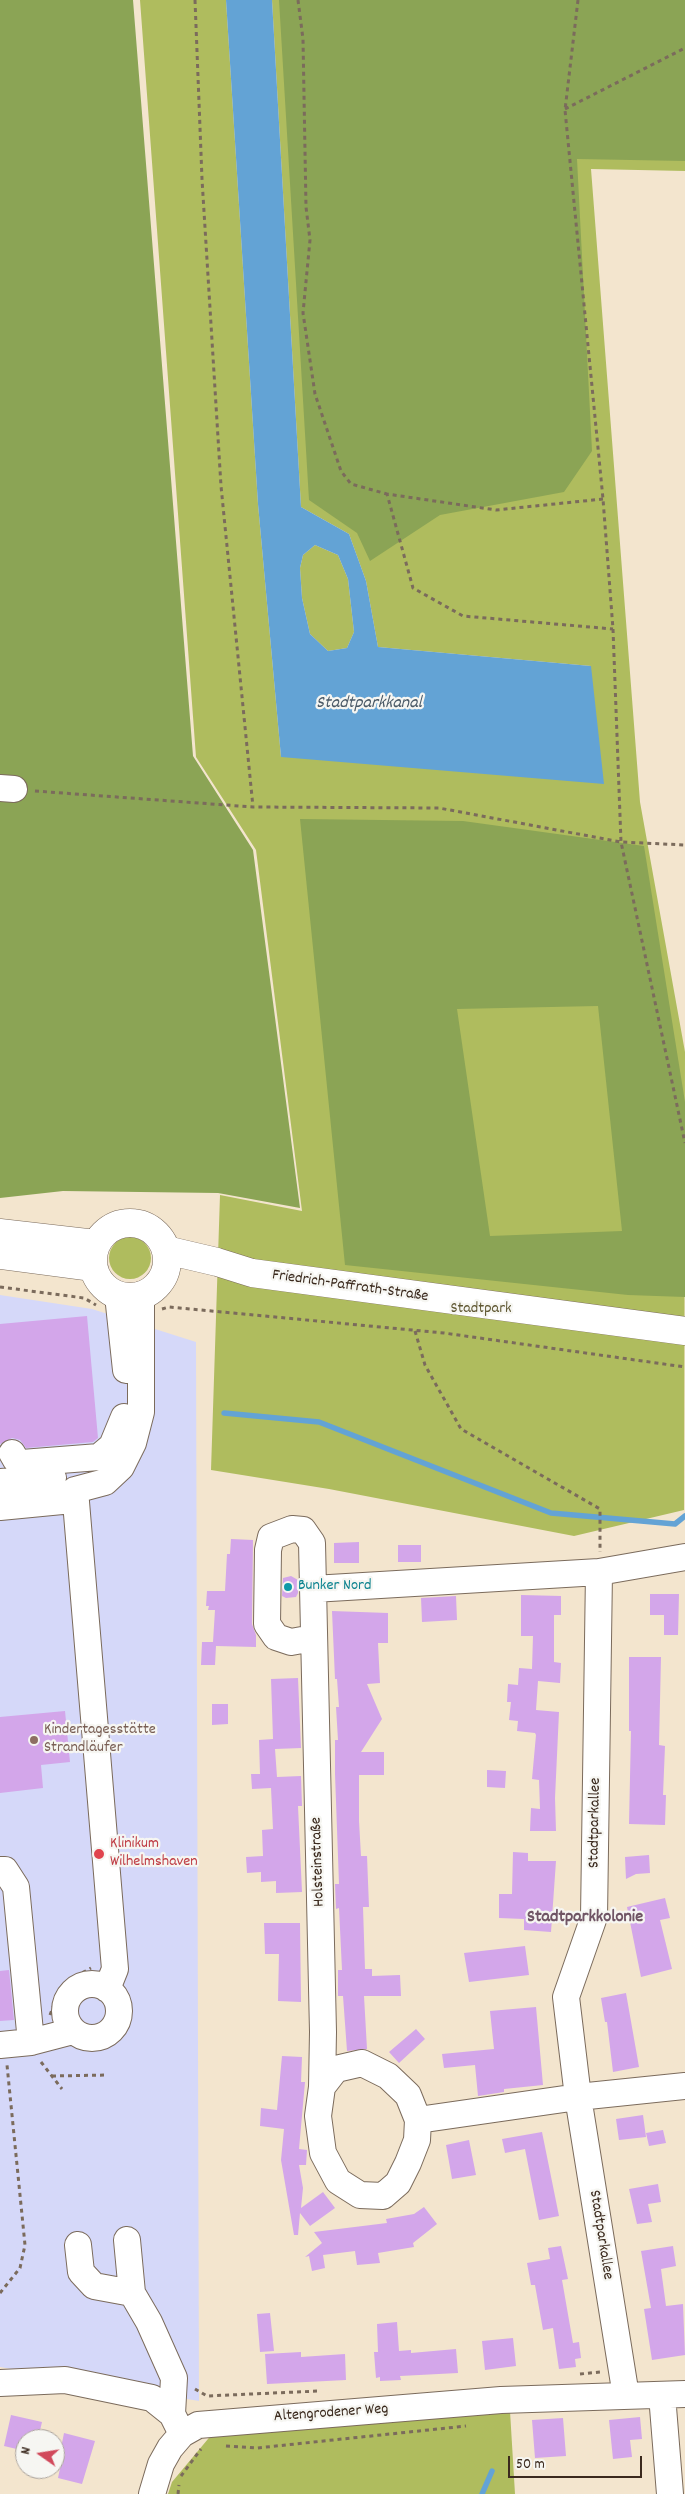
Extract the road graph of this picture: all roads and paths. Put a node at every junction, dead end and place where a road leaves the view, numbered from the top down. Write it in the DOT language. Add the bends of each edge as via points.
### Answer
graph roads {
  1 [pos="194,0"];
  2 [pos="298,0"];
  3 [pos="578,0"];
  4 [pos="685,48"];
  5 [pos="565,110"];
  6 [pos="387,494"];
  7 [pos="603,499"];
  8 [pos="613,629"];
  9 [pos="7,789"];
  10 [pos="253,807"];
  11 [pos="621,842"];
  12 [pos="685,845"];
  13 [pos="685,1143"];
  14 [pos="0,1233"];
  15 [pos="0,1255"];
  16 [pos="95,1256"];
  17 [pos="165,1261"];
  18 [pos="0,1287"];
  19 [pos="129,1303"];
  20 [pos="415,1331"];
  21 [pos="685,1331"];
  22 [pos="685,1367"];
  23 [pos="129,1410"];
  24 [pos="134,1438"];
  25 [pos="12,1453"];
  26 [pos="49,1462"];
  27 [pos="29,1480"];
  28 [pos="0,1482"];
  29 [pos="75,1490"];
  30 [pos="0,1506"];
  31 [pos="685,1557"];
  32 [pos="599,1572"];
  33 [pos="314,1589"];
  34 [pos="313,1638"];
  35 [pos="0,1870"];
  36 [pos="97,1963"];
  37 [pos="107,1989"];
  38 [pos="73,2031"];
  39 [pos="31,2045"];
  40 [pos="8,2054"];
  41 [pos="108,2075"];
  42 [pos="52,2076"];
  43 [pos="685,2086"];
  44 [pos="322,2087"];
  45 [pos="62,2089"];
  46 [pos="578,2098"];
  47 [pos="418,2120"];
  48 [pos="127,2240"];
  49 [pos="78,2245"];
  50 [pos="0,2293"];
  51 [pos="132,2293"];
  52 [pos="602,2362"];
  53 [pos="574,2374"];
  54 [pos="174,2378"];
  55 [pos="0,2382"];
  56 [pos="324,2391"];
  57 [pos="674,2394"];
  58 [pos="626,2396"];
  59 [pos="470,2425"];
  60 [pos="186,2431"];
  61 [pos="222,2446"];
  62 [pos="187,2469"];
  63 [pos="152,2494"];
  64 [pos="670,2494"];
  1 -- 10 [label="path" via="221,486"];
  2 -- 6 [label="path" via="303,39 306,207 310,240 303,313 315,394 340,471 351,484"];
  3 -- 5 [label="path"];
  4 -- 5 [label="path"];
  5 -- 7 [label="path"];
  6 -- 7 [label="path" via="496,510"];
  6 -- 8 [label="path" via="413,588 463,616"];
  7 -- 8 [label="path"];
  8 -- 11 [label="path"];
  9 -- 10 [label="path"];
  10 -- 11 [label="path" via="439,808"];
  11 -- 12 [label="path"];
  11 -- 13 [label="path"];
  14 -- 16 [label="main road"];
  15 -- 16 [label="main road"];
  16 -- 17 [label="main road" via="102,1235 111,1228 133,1222 154,1231 161,1239"];
  16 -- 19 [label="main road" via="98,1279 106,1289"];
  17 -- 19 [label="main road" via="152,1290"];
  17 -- 21 [label="main road, Friedrich-Paffrath-Straße" via="215,1276 252,1273"];
  18 -- 19 [label="path" via="84,1298 95,1303"];
  19 -- 20 [label="path" via="162,1309 169,1307"];
  19 -- 23 [label="street" via="123,1332"];
  19 -- 24 [label="street" via="141,1412"];
  20 -- 22 [label="path"];
  20 -- 32 [label="path" via="425,1365 461,1429 600,1509"];
  23 -- 24 [label="street"];
  23 -- 26 [label="street" via="112,1446 99,1457"];
  24 -- 29 [label="street" via="128,1456 114,1476 96,1486"];
  25 -- 26 [label="street" via="22,1463"];
  26 -- 27 [label="street"];
  27 -- 28 [label="street"];
  27 -- 29 [label="street" via="56,1478"];
  29 -- 30 [label="street" via="62,1501"];
  29 -- 37 [label="street" via="115,1968"];
  31 -- 32 [label="street"];
  32 -- 33 [label="street"];
  32 -- 46 [label="street, Stadtparkallee" via="594,1917 566,1997"];
  33 -- 34 [label="street, Holsteinstraße"];
  33 -- 34 [label="street, Holsteinstraße" via="312,1543 303,1530 292,1529 271,1536 267,1624 276,1637 291,1642"];
  34 -- 44 [label="street, Holsteinstraße"];
  35 -- 39 [label="street" via="5,1870 16,1887"];
  36 -- 39 [label="path" via="60,1989 48,2020 39,2027"];
  37 -- 38 [label="street" via="82,1987 69,1998 66,2015"];
  37 -- 38 [label="street" via="118,2003 119,2012 113,2028 98,2038"];
  38 -- 39 [label="street"];
  39 -- 40 [label="street"];
  39 -- 42 [label="path"];
  40 -- 50 [label="path" via="25,2245 20,2268"];
  41 -- 42 [label="path"];
  42 -- 45 [label="path"];
  43 -- 46 [label="street"];
  44 -- 47 [label="street, Holsteinstraße" via="336,2069 362,2063 388,2076 408,2095"];
  44 -- 47 [label="street, Holsteinstraße" via="318,2116 322,2154 338,2181 360,2195 383,2196 398,2183 417,2140"];
  46 -- 47 [label="street"];
  46 -- 58 [label="street, Stadtparkallee"];
  48 -- 51 [label="street"];
  49 -- 51 [label="street" via="81,2272 94,2286"];
  51 -- 54 [label="street"];
  52 -- 53 [label="path" via="603,2372"];
  54 -- 56 [label="path" via="207,2396"];
  54 -- 60 [label="street"];
  55 -- 60 [label="street" via="65,2380 152,2398"];
  57 -- 58 [label="street, Altengrodener Weg"];
  57 -- 64 [label="street"];
  58 -- 60 [label="street, Altengrodener Weg" via="500,2400 224,2422 198,2425"];
  59 -- 61 [label="path" via="257,2448"];
  60 -- 62 [label="path"];
  60 -- 63 [label="street" via="161,2464"];
}
